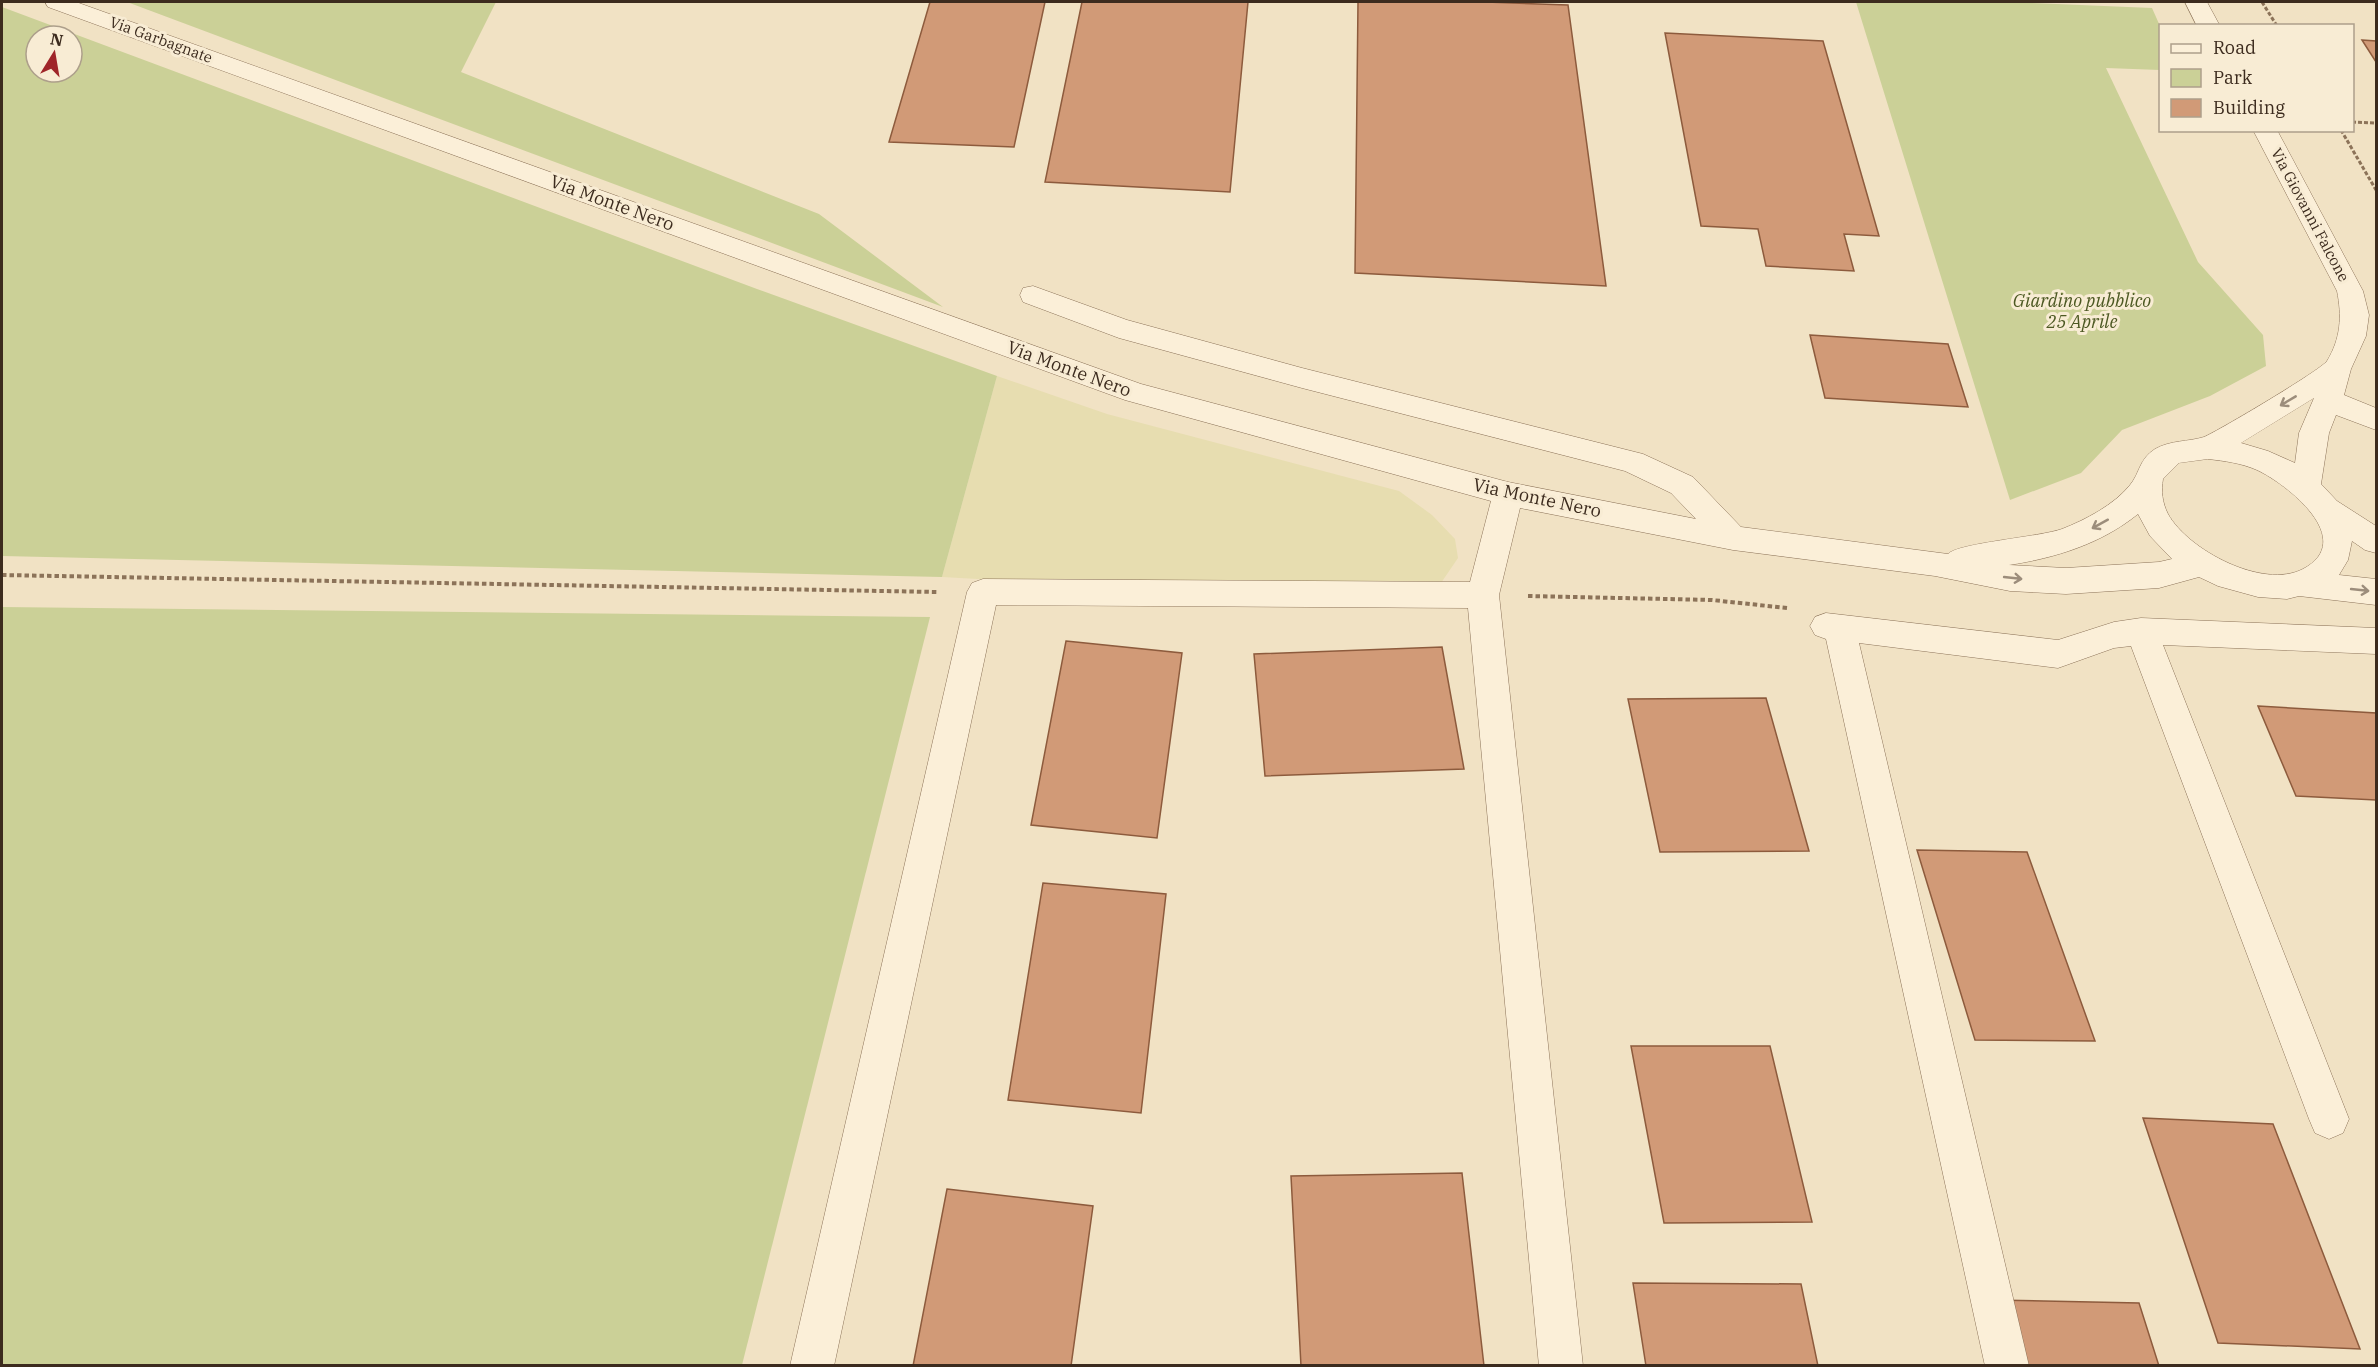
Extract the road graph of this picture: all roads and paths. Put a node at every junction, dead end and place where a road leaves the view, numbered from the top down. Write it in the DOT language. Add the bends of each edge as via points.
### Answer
graph roads {
  1 [pos="56,2"];
  2 [pos="2196,2"];
  3 [pos="2262,2"];
  4 [pos="2208,24"];
  5 [pos="2276,24"];
  6 [pos="233,66"];
  7 [pos="2354,122"];
  8 [pos="2376,123"];
  9 [pos="2266,132"];
  10 [pos="2342,132"];
  11 [pos="2376,189"];
  12 [pos="1033,296"];
  13 [pos="2337,369"];
  14 [pos="2328,400"];
  15 [pos="2376,419"];
  16 [pos="2208,448"];
  17 [pos="2306,487"];
  18 [pos="2146,489"];
  19 [pos="1508,494"];
  20 [pos="2326,509"];
  21 [pos="1733,538"];
  22 [pos="2376,541"];
  23 [pos="1935,564"];
  24 [pos="2202,564"];
  25 [pos="2,575"];
  26 [pos="2301,584"];
  27 [pos="2267,585"];
  28 [pos="983,592"];
  29 [pos="2376,592"];
  30 [pos="1483,595"];
  31 [pos="1832,626"];
  32 [pos="2141,632"];
  33 [pos="2278,636"];
  34 [pos="2376,641"];
  35 [pos="2329,1119"];
  36 [pos="812,1365"];
  37 [pos="1562,1365"];
  38 [pos="2007,1365"];
  1 -- 6 [label="street, Via Garbagnate"];
  2 -- 4 [label="street"];
  3 -- 5 [label="path"];
  6 -- 19 [label="street, Via Monte Nero" via="1135,393"];
  7 -- 8 [label="path"];
  9 -- 13 [label="street, Via Giovanni Falcone" via="2350,291 2355,315 2352,336"];
  10 -- 11 [label="path"];
  12 -- 21 [label="street" via="1119,328 1633,462 1682,485"];
  13 -- 14 [label="street, Via Giovanni Falcone"];
  13 -- 16 [label="street, one-way"];
  14 -- 15 [label="street"];
  14 -- 17 [label="street, Via Giovanni Falcone" via="2314,433"];
  16 -- 17 [label="street" via="2259,459"];
  16 -- 18 [label="street" via="2183,450 2163,458 2150,471"];
  17 -- 20 [label="street"];
  18 -- 23 [label="street, Via Monte Nero, one-way" via="2108,520 2068,540 2048,547"];
  18 -- 24 [label="street" via="2149,508 2160,528"];
  19 -- 21 [label="street, Via Monte Nero"];
  19 -- 30 [label="street"];
  20 -- 22 [label="street"];
  20 -- 26 [label="street" via="2337,534 2336,555 2324,573"];
  21 -- 23 [label="street, Via Monte Nero"];
  23 -- 24 [label="street, Via Monte Nero, one-way" via="2010,578 2066,581 2160,575"];
  24 -- 27 [label="street" via="2234,578"];
  25 -- 28 [label="path"];
  26 -- 27 [label="street"];
  26 -- 29 [label="street, one-way"];
  27 -- 33 [label="street"];
  28 -- 30 [label="street"];
  28 -- 36 [label="street"];
  30 -- 31 [label="path" via="1712,600 1791,608"];
  30 -- 37 [label="street"];
  31 -- 32 [label="street" via="2058,654 2114,635"];
  31 -- 38 [label="street"];
  32 -- 33 [label="street"];
  32 -- 35 [label="street"];
  33 -- 34 [label="street"];
}
